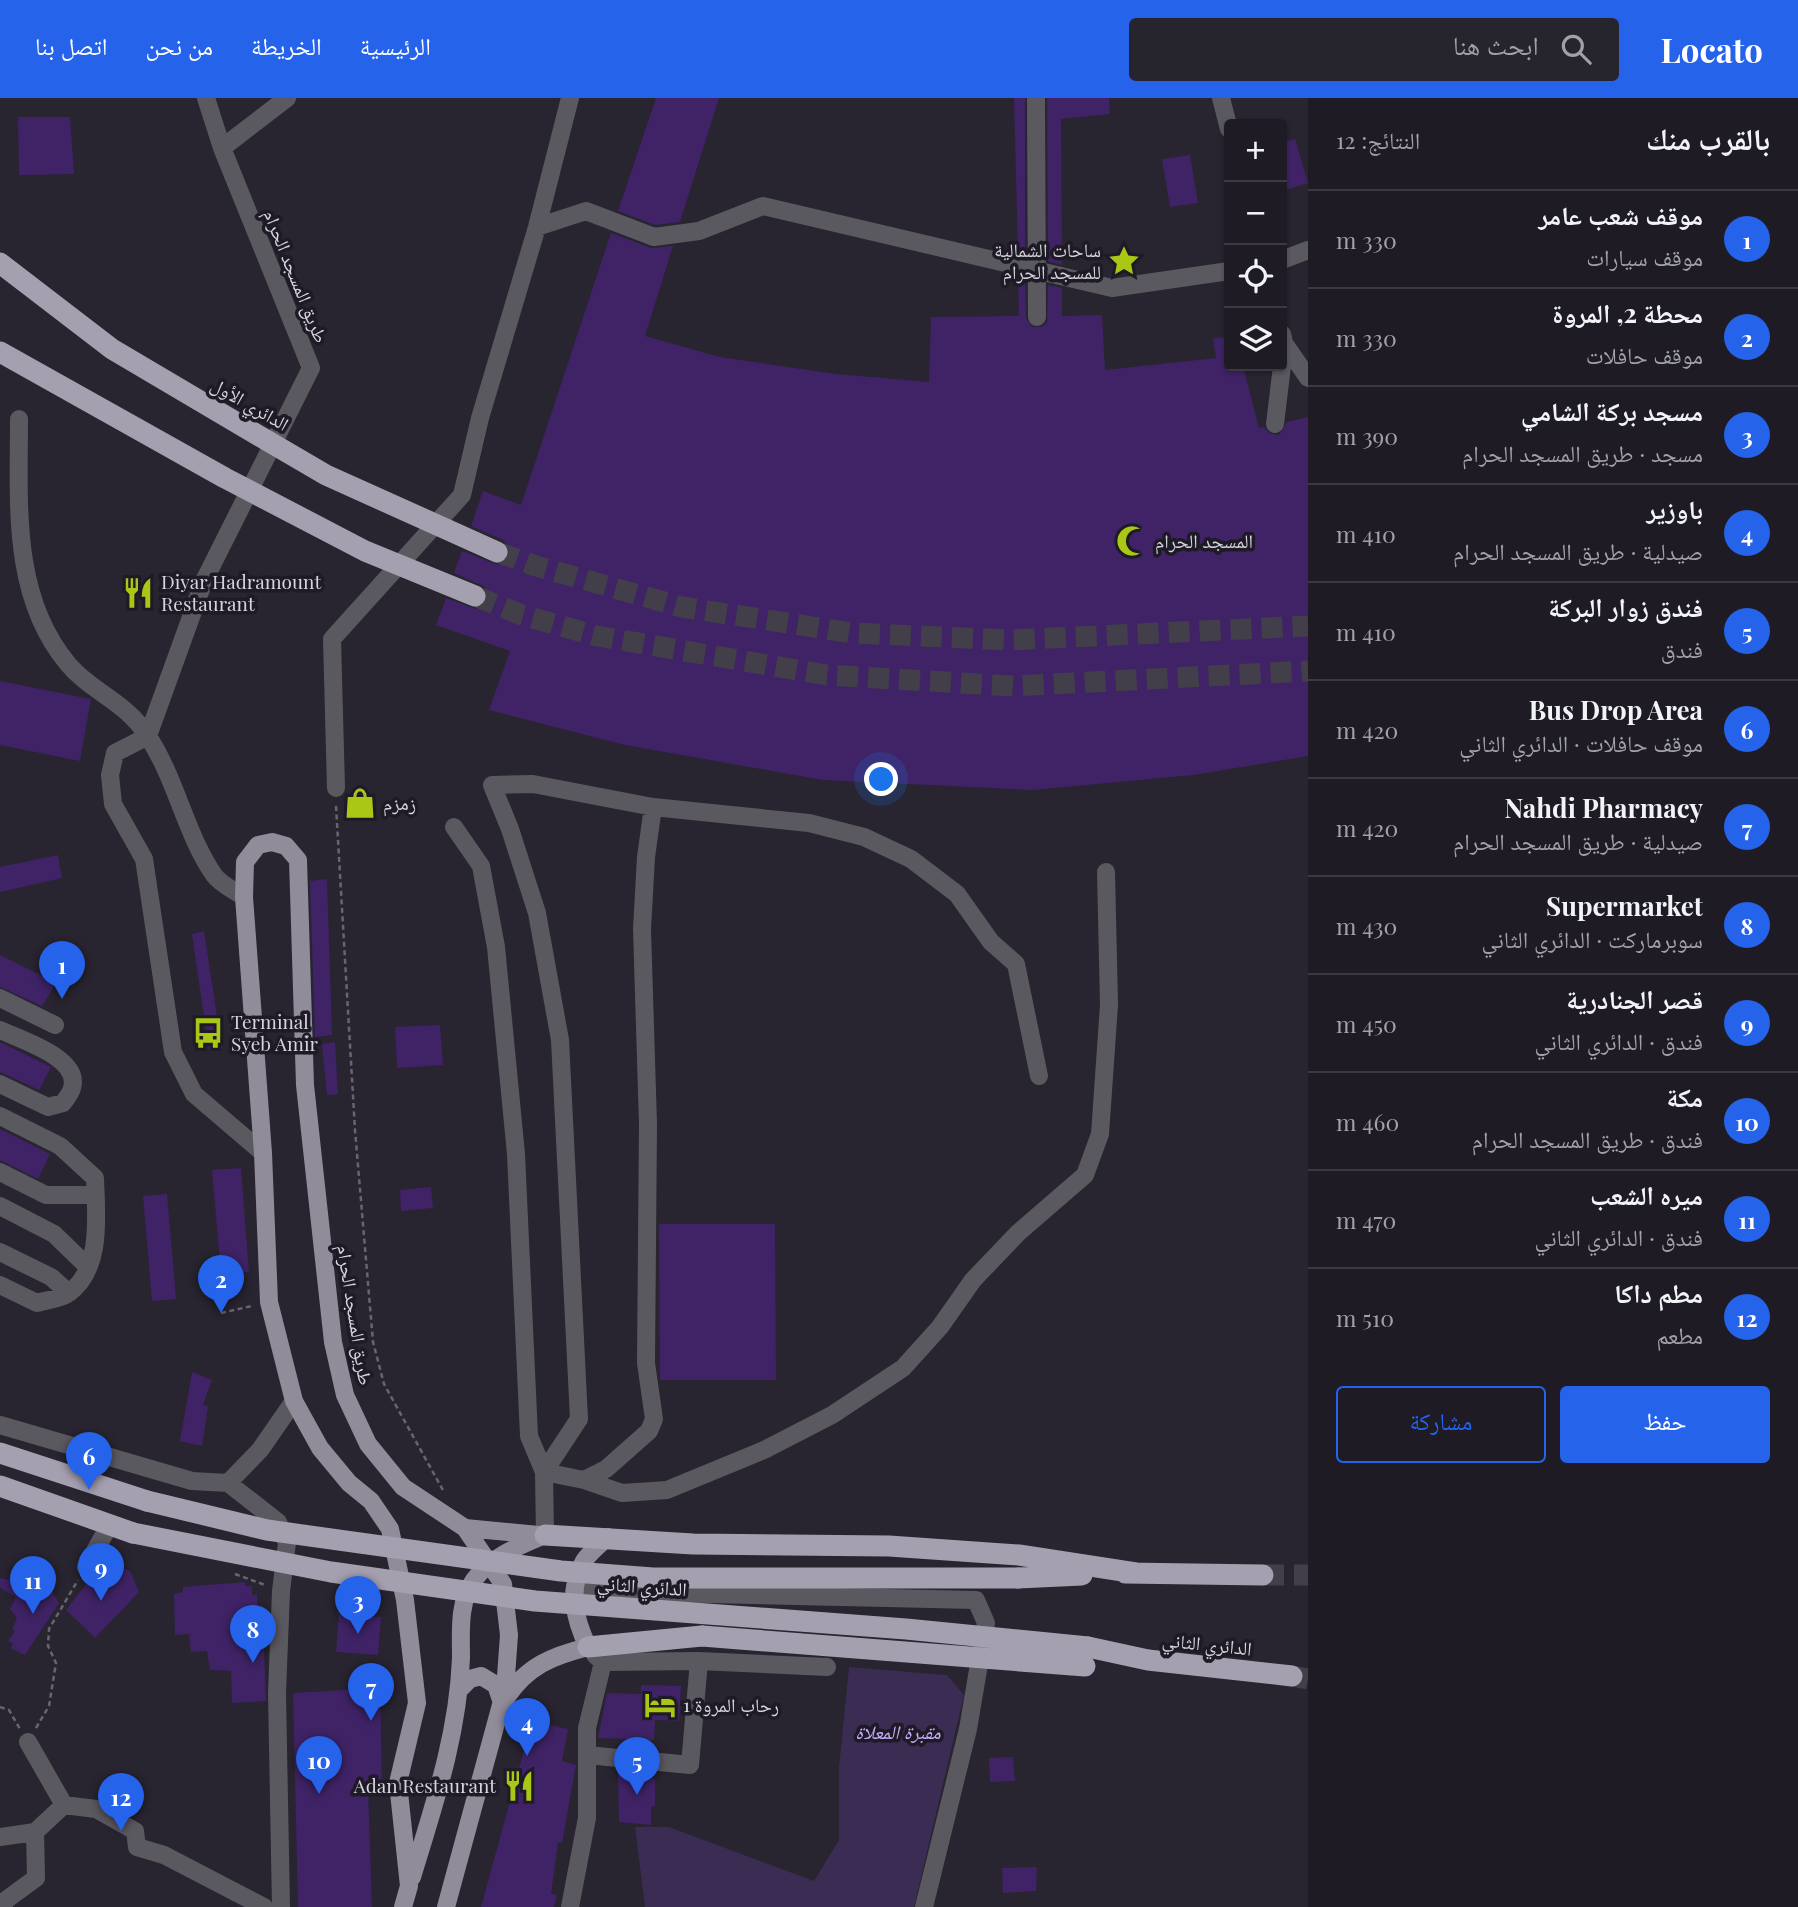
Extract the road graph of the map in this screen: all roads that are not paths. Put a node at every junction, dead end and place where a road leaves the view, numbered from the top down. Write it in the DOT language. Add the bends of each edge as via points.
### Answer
graph roads {
  1 [pos="287,98"];
  2 [pos="570,98"];
  3 [pos="1036,98"];
  4 [pos="1221,98"];
  5 [pos="209,100"];
  6 [pos="1226,119"];
  7 [pos="222,148"];
  8 [pos="537,227"];
  9 [pos="1308,250"];
  10 [pos="1287,258"];
  11 [pos="0,263"];
  12 [pos="1224,272"];
  13 [pos="1037,317"];
  14 [pos="1287,345"];
  15 [pos="0,352"];
  16 [pos="1281,371"];
  17 [pos="1308,378"];
  18 [pos="19,419"];
  19 [pos="1275,424"];
  20 [pos="497,552"];
  21 [pos="475,596"];
  22 [pos="148,736"];
  23 [pos="336,788"];
  24 [pos="653,807"];
  25 [pos="454,827"];
  26 [pos="1106,872"];
  27 [pos="244,897"];
  28 [pos="0,998"];
  29 [pos="55,1026"];
  30 [pos="0,1030"];
  31 [pos="1039,1076"];
  32 [pos="0,1084"];
  33 [pos="0,1116"];
  34 [pos="263,1153"];
  35 [pos="0,1172"];
  36 [pos="95,1195"];
  37 [pos="0,1206"];
  38 [pos="0,1252"];
  39 [pos="88,1267"];
  40 [pos="0,1285"];
  41 [pos="69,1293"];
  42 [pos="294,1401"];
  43 [pos="0,1425"];
  44 [pos="0,1453"];
  45 [pos="544,1472"];
  46 [pos="584,1480"];
  47 [pos="228,1483"];
  48 [pos="0,1486"];
  49 [pos="110,1524"];
  50 [pos="465,1528"];
  51 [pos="545,1535"];
  52 [pos="608,1537"];
  53 [pos="491,1566"];
  54 [pos="86,1567"];
  55 [pos="1136,1573"];
  56 [pos="1263,1575"];
  57 [pos="575,1591"];
  58 [pos="595,1654"];
  59 [pos="1086,1656"];
  60 [pos="699,1661"];
  61 [pos="827,1667"];
  62 [pos="1292,1676"];
  63 [pos="460,1689"];
  64 [pos="502,1703"];
  65 [pos="28,1742"];
  66 [pos="587,1755"];
  67 [pos="64,1805"];
  68 [pos="35,1832"];
  69 [pos="0,1837"];
  70 [pos="409,1886"];
  71 [pos="4,1907"];
  72 [pos="264,1907"];
  73 [pos="281,1907"];
  74 [pos="404,1907"];
  75 [pos="446,1907"];
  76 [pos="570,1907"];
  77 [pos="924,1907"];
  1 -- 7 [label="street"];
  2 -- 8 [label="street"];
  3 -- 13 [label="street, bridge"];
  4 -- 6 [label="street"];
  5 -- 7 [label="street, طريق المسجد الحرام"];
  7 -- 22 [label="street, طريق المسجد الحرام" via="311,368 204,581"];
  8 -- 12 [label="street" via="586,211 654,237 699,231 763,206 1112,288"];
  8 -- 23 [label="street" via="462,495 332,639"];
  9 -- 10 [label="street"];
  11 -- 20 [label="highway, الدائري الأول, bridge" via="112,349 255,434 326,475"];
  14 -- 17 [label="street"];
  15 -- 21 [label="highway, bridge" via="365,551"];
  16 -- 19 [label="street"];
  18 -- 22 [label="street" via="19,512 28,590 49,638 70,667 120,704"];
  22 -- 27 [label="street" via="215,877"];
  22 -- 34 [label="street" via="115,753 110,775 113,804 145,859 173,1052 194,1094"];
  24 -- 31 [label="street" via="809,824 864,837 911,859 957,894 991,942 1016,964"];
  24 -- 45 [label="street" via="533,784 492,785 537,913 560,1040 579,1419"];
  24 -- 46 [label="street" via="642,929 648,1124 646,1363 654,1419 649,1432 606,1469"];
  25 -- 45 [label="street" via="481,866 496,947 516,1154 529,1436"];
  26 -- 46 [label="street" via="1109,1005 1100,1134 1085,1175 1018,1233 973,1280 903,1368 832,1415 764,1451 667,1490 622,1493"];
  27 -- 34 [label="main road"];
  27 -- 50 [label="main road, طريق المسجد الحرام" via="245,862 258,845 286,846 298,860 305,1085 333,1342 345,1395 368,1444 403,1487"];
  28 -- 29 [label="street"];
  30 -- 32 [label="street" via="61,1059 72,1073 73,1088 63,1103 48,1107"];
  33 -- 36 [label="street" via="60,1146 95,1178"];
  34 -- 42 [label="main road" via="269,1302"];
  35 -- 36 [label="street" via="46,1195"];
  36 -- 39 [label="street" via="97,1238"];
  37 -- 39 [label="street" via="54,1234"];
  38 -- 41 [label="street" via="51,1277"];
  39 -- 41 [label="street"];
  40 -- 41 [label="street" via="37,1303"];
  42 -- 47 [label="street" via="260,1450"];
  42 -- 70 [label="main road" via="320,1448 370,1501 390,1530 405,1600 418,1703 398,1783"];
  43 -- 47 [label="street" via="192,1481"];
  44 -- 55 [label="highway, الدائري الثاني, bridge" via="147,1501 267,1530 561,1571 653,1578 1018,1578"];
  45 -- 46 [label="street"];
  45 -- 51 [label="street"];
  47 -- 73 [label="street" via="278,1522 287,1543 277,1693"];
  48 -- 49 [label="highway, الدائري الثاني"];
  49 -- 54 [label="street"];
  49 -- 59 [label="highway, الدائري الثاني, bridge" via="331,1572 535,1601 906,1629"];
  50 -- 51 [label="main road"];
  50 -- 53 [label="main road, طريق المسجد الحرام"];
  51 -- 52 [label="highway"];
  51 -- 53 [label="main road" via="512,1548"];
  52 -- 55 [label="highway" via="693,1544 890,1546 1019,1555"];
  52 -- 57 [label="main road" via="584,1561"];
  53 -- 63 [label="main road" via="474,1580 462,1608"];
  53 -- 64 [label="main road, طريق المسجد الحرام" via="503,1584 509,1635"];
  55 -- 56 [label="highway, الدائري الثاني"];
  57 -- 58 [label="main road" via="575,1620"];
  57 -- 77 [label="street" via="976,1600 986,1623 968,1730"];
  58 -- 59 [label="highway, bridge" via="702,1636"];
  58 -- 60 [label="street"];
  58 -- 64 [label="main road" via="557,1654 537,1664 519,1678"];
  58 -- 66 [label="street"];
  59 -- 62 [label="highway, الدائري الثاني"];
  60 -- 61 [label="street"];
  60 -- 66 [label="street" via="690,1765"];
  63 -- 64 [label="main road" via="481,1676 496,1685"];
  63 -- 70 [label="main road" via="446,1769"];
  64 -- 75 [label="main road, طريق المسجد الحرام"];
  65 -- 67 [label="street"];
  66 -- 76 [label="street" via="587,1818"];
  67 -- 68 [label="street"];
  67 -- 72 [label="street" via="96,1809 135,1830 137,1847 164,1855"];
  68 -- 69 [label="street"];
  68 -- 71 [label="street" via="36,1878 6,1900"];
  70 -- 74 [label="main road"];
}
